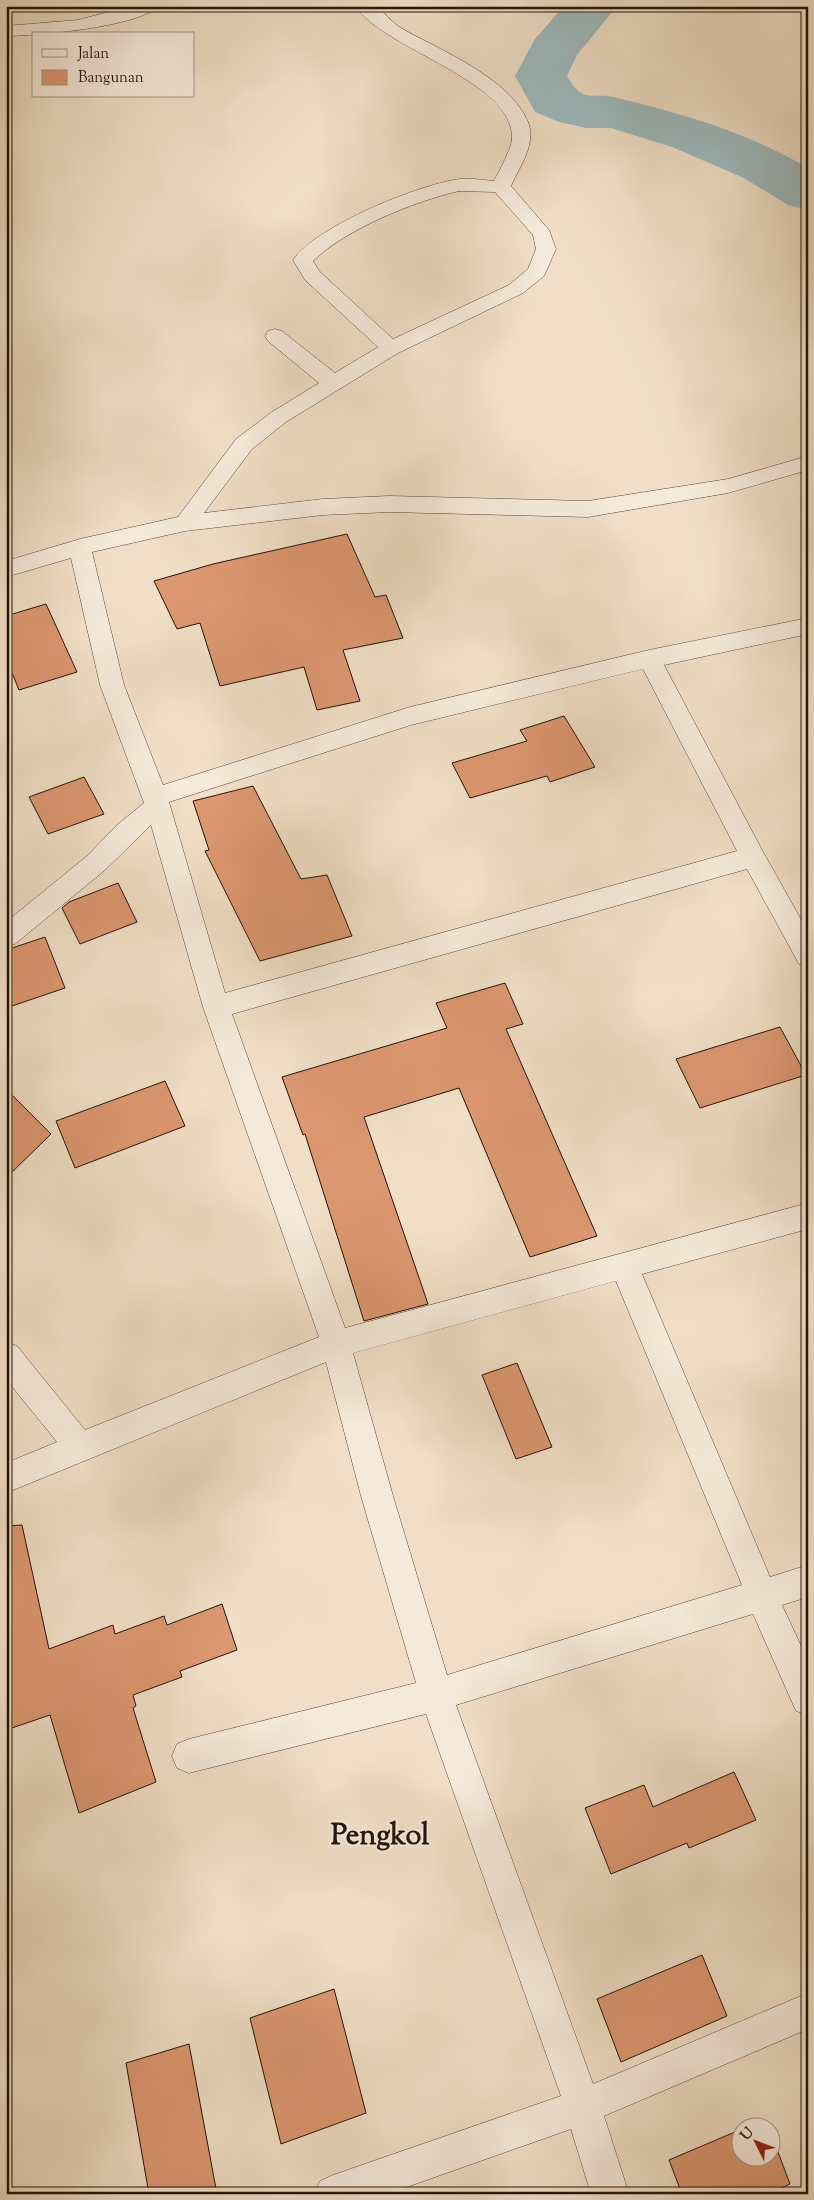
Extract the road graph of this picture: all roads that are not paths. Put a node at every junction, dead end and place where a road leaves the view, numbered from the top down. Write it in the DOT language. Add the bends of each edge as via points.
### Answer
graph roads {
  1 [pos="148,6"];
  2 [pos="364,6"];
  3 [pos="6,31"];
  4 [pos="501,187"];
  5 [pos="275,336"];
  6 [pos="390,348"];
  7 [pos="334,383"];
  8 [pos="808,462"];
  9 [pos="185,523"];
  10 [pos="80,547"];
  11 [pos="6,569"];
  12 [pos="808,626"];
  13 [pos="649,659"];
  14 [pos="156,801"];
  15 [pos="753,857"];
  16 [pos="6,937"];
  17 [pos="808,956"];
  18 [pos="216,1007"];
  19 [pos="808,1216"];
  20 [pos="624,1266"];
  21 [pos="336,1344"];
  22 [pos="6,1356"];
  23 [pos="80,1447"];
  24 [pos="6,1478"];
  25 [pos="808,1581"];
  26 [pos="762,1596"];
  27 [pos="436,1694"];
  28 [pos="808,1699"];
  29 [pos="190,1756"];
  30 [pos="808,2011"];
  31 [pos="584,2107"];
  32 [pos="333,2194"];
  33 [pos="610,2194"];
  1 -- 3 [label="street" via="95,23 56,30"];
  2 -- 4 [label="street" via="393,31 470,75 506,102 520,125 522,140"];
  4 -- 6 [label="street" via="542,234 546,249 537,272 516,289"];
  4 -- 6 [label="street" via="460,185 428,192 344,230 310,250 303,260 312,276"];
  5 -- 7 [label="street"];
  6 -- 7 [label="street"];
  7 -- 9 [label="street" via="279,417 244,444"];
  8 -- 9 [label="street" via="728,486 588,509 389,504 323,507"];
  9 -- 10 [label="street"];
  10 -- 11 [label="street"];
  10 -- 14 [label="street" via="112,685"];
  12 -- 13 [label="street"];
  13 -- 14 [label="street" via="410,716"];
  13 -- 15 [label="street"];
  14 -- 16 [label="street" via="96,862"];
  14 -- 18 [label="street"];
  15 -- 17 [label="street"];
  15 -- 18 [label="street"];
  18 -- 21 [label="street"];
  19 -- 20 [label="street"];
  20 -- 21 [label="street"];
  20 -- 26 [label="street"];
  21 -- 23 [label="street"];
  21 -- 27 [label="street"];
  22 -- 23 [label="street"];
  23 -- 24 [label="street"];
  25 -- 26 [label="street"];
  26 -- 27 [label="street"];
  26 -- 28 [label="street"];
  27 -- 29 [label="street"];
  27 -- 31 [label="street"];
  30 -- 31 [label="street"];
  31 -- 32 [label="street"];
  31 -- 33 [label="street"];
}
